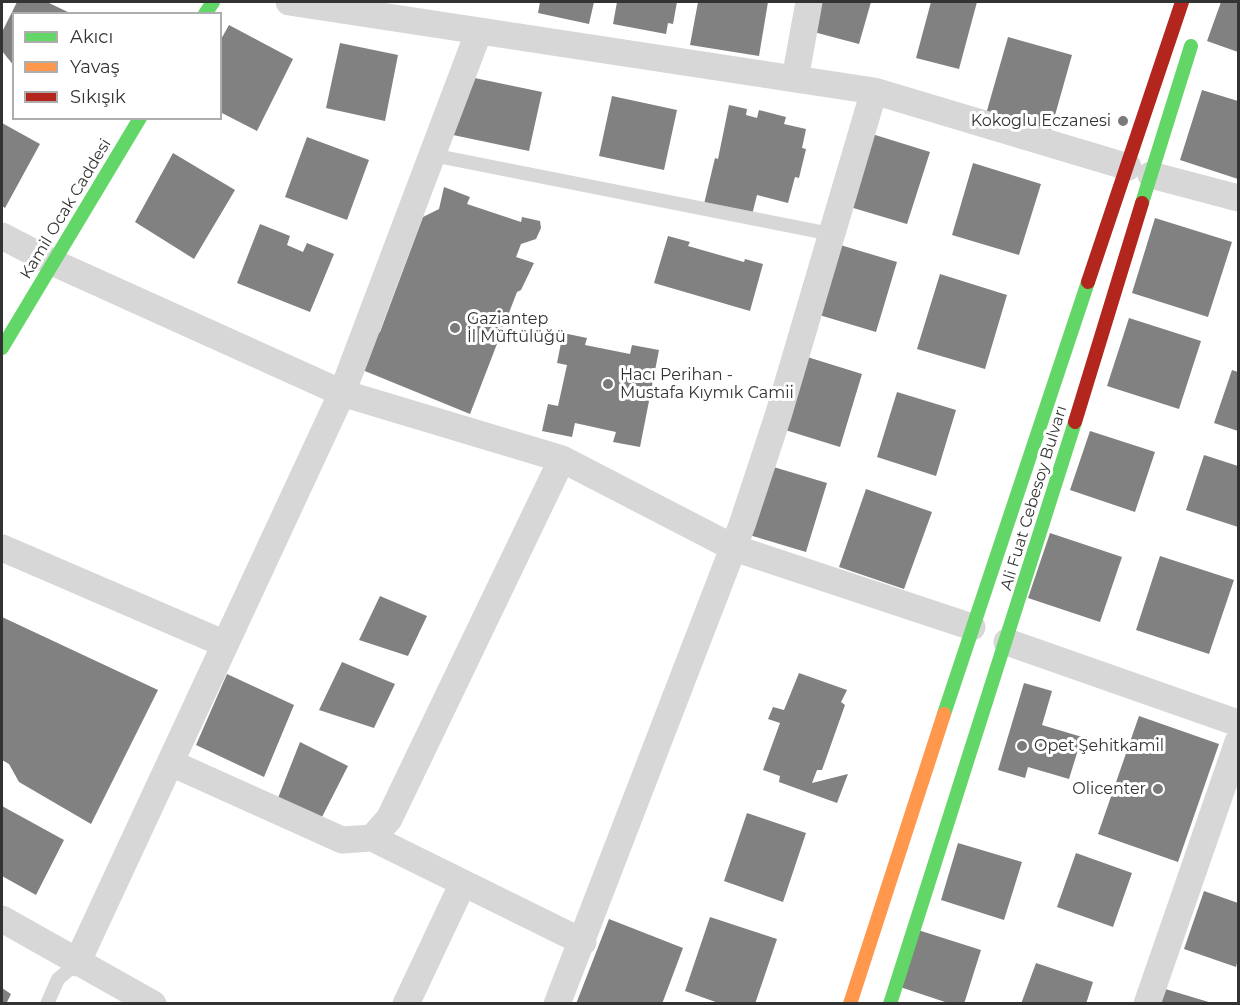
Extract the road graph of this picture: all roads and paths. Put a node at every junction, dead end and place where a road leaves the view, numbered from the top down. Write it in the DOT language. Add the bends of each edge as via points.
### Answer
graph roads {
  1 [pos="290,2"];
  2 [pos="809,2"];
  3 [pos="1182,2"];
  4 [pos="479,31"];
  5 [pos="1195,34"];
  6 [pos="795,79"];
  7 [pos="874,91"];
  8 [pos="139,120"];
  9 [pos="432,155"];
  10 [pos="1140,171"];
  11 [pos="1239,198"];
  12 [pos="831,234"];
  13 [pos="2,236"];
  14 [pos="52,262"];
  15 [pos="2,348"];
  16 [pos="342,393"];
  17 [pos="562,459"];
  18 [pos="2,548"];
  19 [pos="734,548"];
  20 [pos="972,627"];
  21 [pos="1007,642"];
  22 [pos="225,644"];
  23 [pos="1239,723"];
  24 [pos="1239,742"];
  25 [pos="171,763"];
  26 [pos="372,838"];
  27 [pos="463,883"];
  28 [pos="2,919"];
  29 [pos="583,942"];
  30 [pos="77,963"];
  31 [pos="47,1004"];
  32 [pos="153,1004"];
  33 [pos="406,1004"];
  34 [pos="557,1004"];
  35 [pos="850,1004"];
  36 [pos="890,1004"];
  37 [pos="1147,1004"];
  1 -- 4 [label="street"];
  2 -- 6 [label="street"];
  3 -- 10 [label="street"];
  4 -- 6 [label="street"];
  4 -- 9 [label="street"];
  5 -- 10 [label="street, Ali Fuat Cebesoy Bulvarı"];
  6 -- 7 [label="street"];
  7 -- 10 [label="street"];
  7 -- 12 [label="street"];
  8 -- 14 [label="street, Kamil Ocak Caddesi"];
  9 -- 12 [label="lane"];
  9 -- 16 [label="street"];
  10 -- 11 [label="street"];
  10 -- 20 [label="street"];
  10 -- 21 [label="street, Ali Fuat Cebesoy Bulvarı"];
  12 -- 19 [label="street" via="778,416"];
  13 -- 14 [label="street"];
  14 -- 15 [label="street, Kamil Ocak Caddesi"];
  14 -- 16 [label="street"];
  16 -- 17 [label="street"];
  16 -- 22 [label="street"];
  17 -- 19 [label="street"];
  17 -- 26 [label="street" via="389,819"];
  18 -- 22 [label="street"];
  19 -- 20 [label="street"];
  19 -- 29 [label="street"];
  20 -- 35 [label="street"];
  21 -- 23 [label="street"];
  21 -- 36 [label="street, Ali Fuat Cebesoy Bulvarı"];
  22 -- 25 [label="street"];
  24 -- 37 [label="street"];
  25 -- 26 [label="street" via="342,840"];
  25 -- 30 [label="street"];
  26 -- 27 [label="street"];
  27 -- 29 [label="street"];
  27 -- 33 [label="street"];
  28 -- 30 [label="street"];
  29 -- 34 [label="street"];
  30 -- 31 [label="lane" via="58,980"];
  30 -- 32 [label="street"];
}
